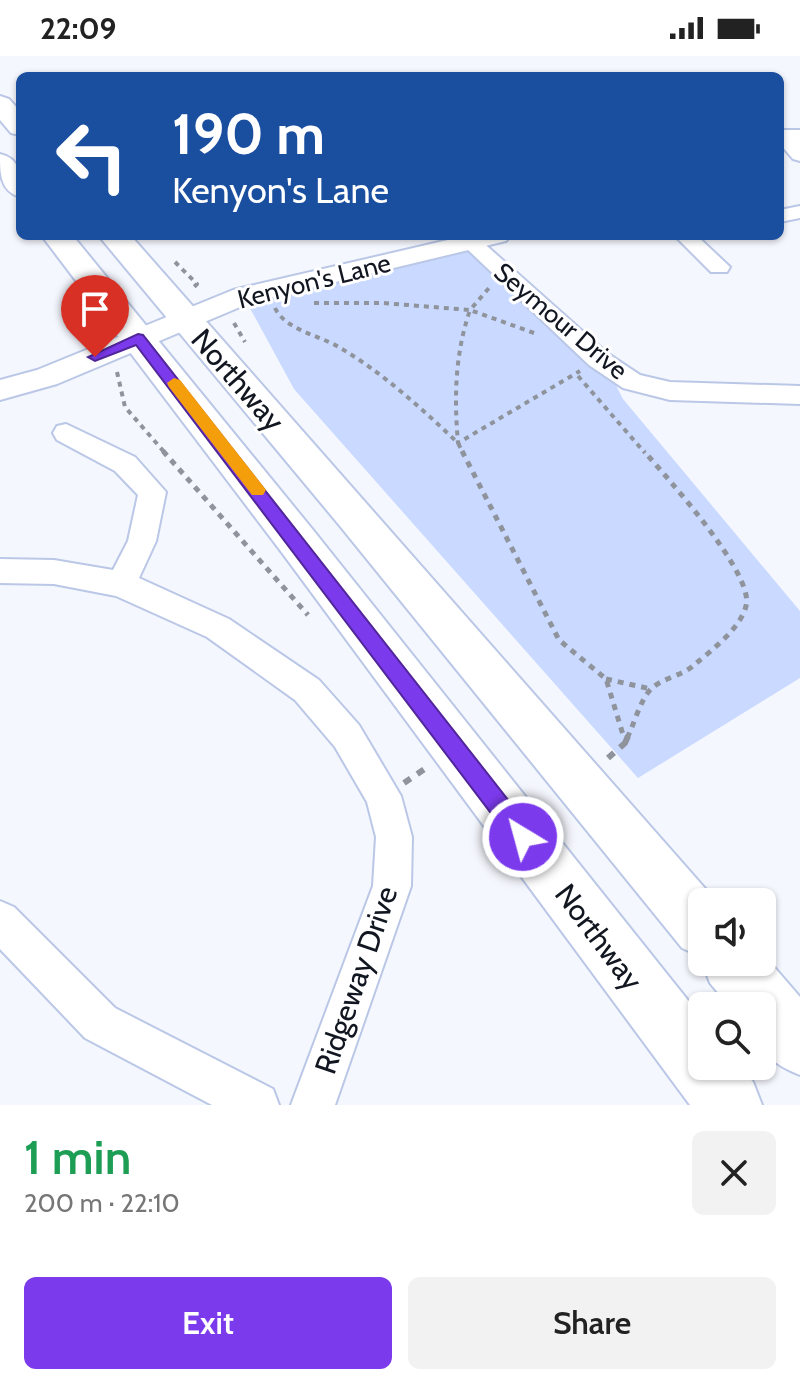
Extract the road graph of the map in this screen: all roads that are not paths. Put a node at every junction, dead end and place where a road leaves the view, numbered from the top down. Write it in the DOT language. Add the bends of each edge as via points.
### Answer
graph roads {
  1 [pos="0,104"];
  2 [pos="16,122"];
  3 [pos="788,137"];
  4 [pos="800,155"];
  5 [pos="0,162"];
  6 [pos="16,183"];
  7 [pos="59,240"];
  8 [pos="117,240"];
  9 [pos="484,240"];
  10 [pos="681,240"];
  11 [pos="727,272"];
  12 [pos="184,319"];
  13 [pos="116,333"];
  14 [pos="0,390"];
  15 [pos="800,395"];
  16 [pos="66,433"];
  17 [pos="0,571"];
  18 [pos="121,584"];
  19 [pos="688,911"];
  20 [pos="0,921"];
  21 [pos="743,976"];
  22 [pos="800,1044"];
  23 [pos="257,1105"];
  24 [pos="313,1105"];
  25 [pos="730,1105"];
  1 -- 2 [label="highway"];
  3 -- 4 [label="street"];
  5 -- 6 [label="highway"];
  7 -- 13 [label="highway, Northway"];
  8 -- 12 [label="highway, Northway"];
  9 -- 12 [label="street, Kenyon's Lane" via="275,300"];
  9 -- 15 [label="street, Seymour Drive" via="512,280 598,359 632,382 661,390"];
  10 -- 11 [label="street"];
  12 -- 13 [label="street, Kenyon's Lane"];
  12 -- 19 [label="highway, Northway"];
  13 -- 14 [label="street, Kenyon's Lane" via="47,377"];
  13 -- 25 [label="highway, Northway"];
  16 -- 18 [label="street" via="125,464 152,492 142,541"];
  17 -- 18 [label="street, Ridgeway Drive" via="54,572"];
  18 -- 24 [label="street, Ridgeway Drive" via="218,628 307,690 347,736 383,796 394,837 392,886"];
  20 -- 23 [label="street" via="100,1023"];
  21 -- 22 [label="highway"];
}
